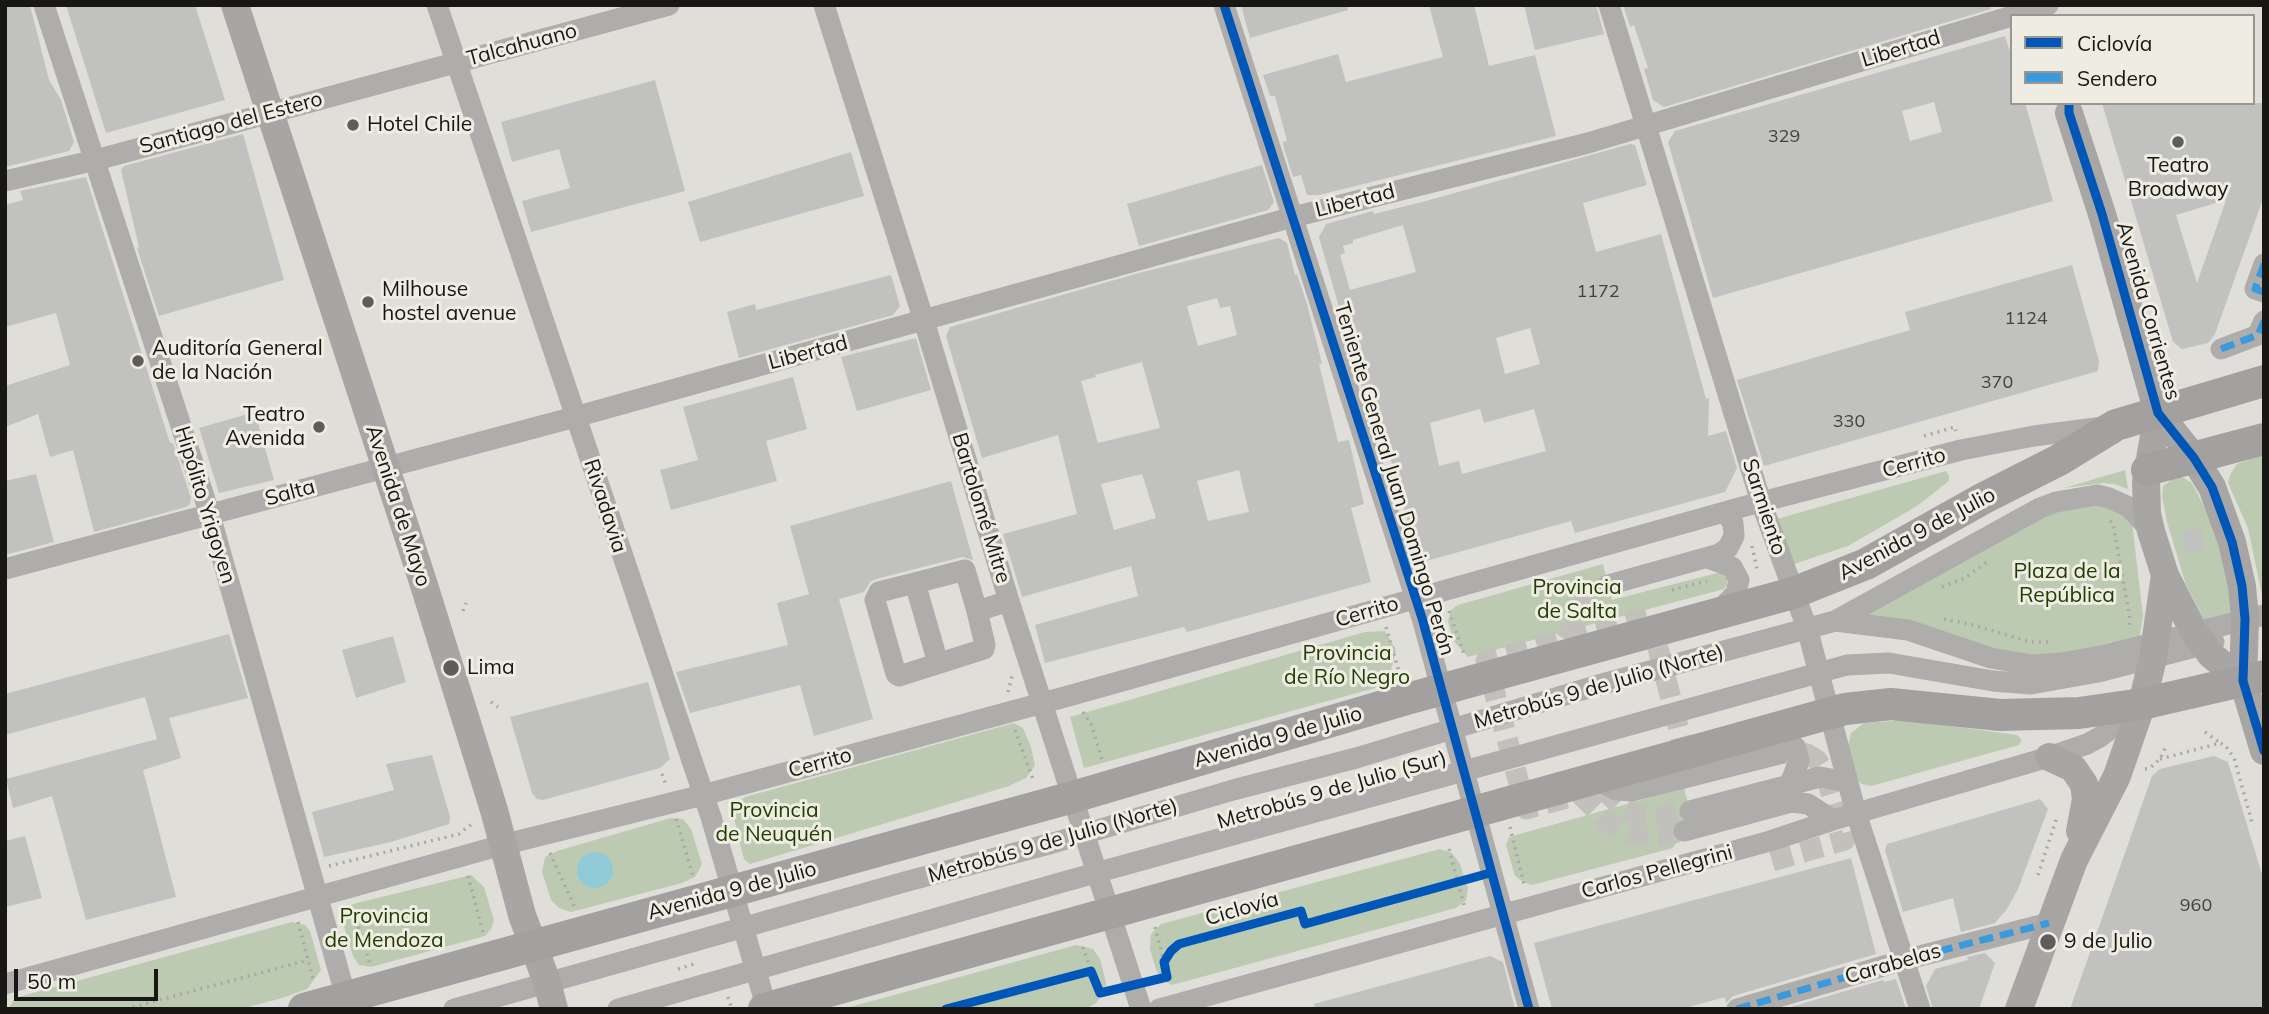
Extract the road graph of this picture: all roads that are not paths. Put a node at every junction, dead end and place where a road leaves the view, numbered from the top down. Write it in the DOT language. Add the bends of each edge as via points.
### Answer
graph roads {
  1 [pos="44,5"];
  2 [pos="235,5"];
  3 [pos="438,5"];
  4 [pos="669,5"];
  5 [pos="824,5"];
  6 [pos="1224,5"];
  7 [pos="1609,5"];
  8 [pos="2047,5"];
  9 [pos="2020,13"];
  10 [pos="2010,16"];
  11 [pos="456,62"];
  12 [pos="2066,107"];
  13 [pos="270,113"];
  14 [pos="1646,125"];
  15 [pos="96,160"];
  16 [pos="5,181"];
  17 [pos="1293,217"];
  18 [pos="2264,264"];
  19 [pos="2264,292"];
  20 [pos="924,321"];
  21 [pos="2264,321"];
  22 [pos="2221,349"];
  23 [pos="2264,381"];
  24 [pos="2158,413"];
  25 [pos="575,418"];
  26 [pos="2116,425"];
  27 [pos="2264,439"];
  28 [pos="2194,458"];
  29 [pos="385,468"];
  30 [pos="2147,470"];
  31 [pos="1761,502"];
  32 [pos="1726,512"];
  33 [pos="209,515"];
  34 [pos="2151,531"];
  35 [pos="1710,559"];
  36 [pos="5,569"];
  37 [pos="2165,575"];
  38 [pos="915,583"];
  39 [pos="1608,585"];
  40 [pos="1793,593"];
  41 [pos="1415,599"];
  42 [pos="1009,601"];
  43 [pos="976,611"];
  44 [pos="1716,615"];
  45 [pos="1835,621"];
  46 [pos="2254,624"];
  47 [pos="1807,628"];
  48 [pos="2198,639"];
  49 [pos="2155,650"];
  50 [pos="938,663"];
  51 [pos="1818,672"];
  52 [pos="2254,678"];
  53 [pos="1442,690"];
  54 [pos="1042,703"];
  55 [pos="2142,704"];
  56 [pos="1828,712"];
  57 [pos="1452,729"];
  58 [pos="1772,742"];
  59 [pos="2264,751"];
  60 [pos="2049,757"];
  61 [pos="1463,771"];
  62 [pos="1847,782"];
  63 [pos="1789,786"];
  64 [pos="703,795"];
  65 [pos="1073,797"];
  66 [pos="1474,813"];
  67 [pos="1856,813"];
  68 [pos="1833,820"];
  69 [pos="1085,833"];
  70 [pos="502,845"];
  71 [pos="2074,860"];
  72 [pos="1098,872"];
  73 [pos="733,891"];
  74 [pos="319,896"];
  75 [pos="1111,913"];
  76 [pos="1502,915"];
  77 [pos="2049,923"];
  78 [pos="745,928"];
  79 [pos="533,946"];
  80 [pos="1904,960"];
  81 [pos="757,970"];
  82 [pos="5,984"];
  83 [pos="551,995"];
  84 [pos="348,1003"];
  85 [pos="766,1008"];
  86 [pos="304,1009"];
  87 [pos="454,1009"];
  88 [pos="618,1009"];
  89 [pos="1142,1009"];
  90 [pos="1158,1009"];
  91 [pos="1529,1009"];
  92 [pos="1737,1009"];
  93 [pos="1920,1009"];
  94 [pos="2019,1009"];
  1 -- 15 [label="street, Hipólito Yrigoyen"];
  2 -- 13 [label="main road, Avenida de Mayo"];
  3 -- 11 [label="street, Rivadavia"];
  4 -- 11 [label="street, Talcahuano"];
  5 -- 20 [label="street, Bartolomé Mitre"];
  6 -- 17 [label="street, Teniente General Juan Domingo Perón"];
  7 -- 14 [label="street, Sarmiento"];
  8 -- 9 [label="street, Libertad"];
  10 -- 14 [label="street, Libertad"];
  11 -- 13 [label="street, Santiago del Estero"];
  11 -- 25 [label="street, Rivadavia"];
  12 -- 24 [label="main road, Avenida Corrientes" via="2102,214"];
  13 -- 15 [label="street, Santiago del Estero"];
  13 -- 29 [label="main road, Avenida de Mayo"];
  14 -- 17 [label="street, Libertad"];
  14 -- 31 [label="street, Sarmiento" via="1719,342"];
  15 -- 16 [label="street, Santiago del Estero"];
  15 -- 33 [label="street, Hipólito Yrigoyen"];
  17 -- 20 [label="street, Libertad"];
  17 -- 41 [label="street, Teniente General Juan Domingo Perón"];
  18 -- 19 [label="street" via="2255,289"];
  20 -- 25 [label="street, Libertad"];
  20 -- 42 [label="street, Bartolomé Mitre"];
  21 -- 22 [label="street" via="2258,335"];
  23 -- 24 [label="highway, Avenida 9 de Julio"];
  24 -- 26 [label="highway, Avenida 9 de Julio"];
  24 -- 28 [label="main road, Avenida Corrientes"];
  24 -- 30 [label="main road, Avenida Corrientes"];
  25 -- 29 [label="street, Salta"];
  25 -- 64 [label="street, Rivadavia"];
  26 -- 31 [label="street, Cerrito" via="1961,450"];
  26 -- 40 [label="highway, Avenida 9 de Julio" via="1866,564"];
  27 -- 28 [label="highway"];
  28 -- 30 [label="highway"];
  28 -- 46 [label="main road, Avenida Corrientes" via="2212,487 2232,541"];
  29 -- 33 [label="street, Salta"];
  29 -- 70 [label="main road, Avenida de Mayo"];
  30 -- 34 [label="main road, Avenida Corrientes"];
  31 -- 32 [label="street, Cerrito"];
  31 -- 40 [label="street, Sarmiento"];
  32 -- 35 [label="street" via="1734,529 1732,542"];
  32 -- 41 [label="street, Cerrito"];
  33 -- 36 [label="street, Salta"];
  33 -- 74 [label="street, Hipólito Yrigoyen"];
  34 -- 37 [label="main road, Avenida Corrientes"];
  34 -- 45 [label="street" via="2129,508 2109,498 2097,495 2056,502"];
  35 -- 39 [label="street"];
  35 -- 44 [label="street" via="1732,566 1739,580 1736,593"];
  37 -- 48 [label="main road, Avenida Corrientes"];
  37 -- 49 [label="main road"];
  38 -- 43 [label="street" via="965,570"];
  38 -- 50 [label="street"];
  38 -- 50 [label="street" via="879,592 875,600 896,674"];
  40 -- 44 [label="highway, Avenida 9 de Julio"];
  40 -- 47 [label="street, Sarmiento"];
  41 -- 53 [label="street, Teniente General Juan Domingo Perón"];
  41 -- 54 [label="street, Cerrito"];
  42 -- 43 [label="street"];
  42 -- 54 [label="street, Bartolomé Mitre"];
  43 -- 50 [label="street" via="984,649"];
  44 -- 53 [label="highway, Avenida 9 de Julio"];
  45 -- 47 [label="street, Metrobús 9 de Julio (Norte)"];
  45 -- 49 [label="street, Metrobús 9 de Julio (Norte)" via="1908,630 1990,658 2032,665"];
  46 -- 48 [label="street, Metrobús 9 de Julio (Norte)"];
  46 -- 52 [label="main road, Avenida Corrientes"];
  47 -- 51 [label="street, Sarmiento"];
  47 -- 57 [label="street, Metrobús 9 de Julio (Norte)"];
  48 -- 49 [label="street, Metrobús 9 de Julio (Norte)"];
  48 -- 52 [label="main road, Avenida Corrientes" via="2218,663"];
  49 -- 51 [label="street, Metrobús 9 de Julio (Sur)" via="2087,675 2031,684 1889,663"];
  49 -- 55 [label="main road"];
  51 -- 56 [label="street, Sarmiento"];
  51 -- 61 [label="street, Metrobús 9 de Julio (Sur)"];
  52 -- 55 [label="highway"];
  52 -- 59 [label="main road, Avenida Corrientes"];
  53 -- 57 [label="street, Teniente General Juan Domingo Perón"];
  53 -- 65 [label="highway, Avenida 9 de Julio"];
  54 -- 64 [label="street, Cerrito"];
  54 -- 65 [label="street, Bartolomé Mitre"];
  55 -- 56 [label="highway" via="2037,715 1891,704"];
  55 -- 60 [label="street, Carlos Pellegrini" via="2100,737"];
  55 -- 71 [label="main road" via="2117,776"];
  56 -- 58 [label="highway"];
  56 -- 62 [label="street, Sarmiento"];
  57 -- 61 [label="street, Teniente General Juan Domingo Perón"];
  57 -- 69 [label="street, Metrobús 9 de Julio (Norte)"];
  58 -- 63 [label="street" via="1787,738 1796,748 1799,761"];
  58 -- 66 [label="highway" via="1594,778"];
  60 -- 67 [label="street, Carlos Pellegrini"];
  60 -- 71 [label="main road" via="2073,768 2084,783 2085,806"];
  61 -- 66 [label="street, Teniente General Juan Domingo Perón"];
  61 -- 72 [label="street, Metrobús 9 de Julio (Sur)"];
  62 -- 63 [label="street" via="1820,777"];
  62 -- 67 [label="street, Sarmiento"];
  63 -- 68 [label="street" via="1687,821 1791,802 1808,804"];
  64 -- 70 [label="street"];
  64 -- 73 [label="street, Rivadavia"];
  65 -- 69 [label="street, Bartolomé Mitre"];
  65 -- 73 [label="highway, Avenida 9 de Julio"];
  66 -- 75 [label="highway"];
  66 -- 76 [label="street, Teniente General Juan Domingo Perón"];
  67 -- 68 [label="street, Carlos Pellegrini"];
  67 -- 80 [label="street, Sarmiento"];
  68 -- 76 [label="street, Carlos Pellegrini"];
  69 -- 72 [label="street, Bartolomé Mitre"];
  69 -- 78 [label="street, Metrobús 9 de Julio (Norte)"];
  70 -- 74 [label="street"];
  70 -- 79 [label="main road, Avenida de Mayo"];
  71 -- 77 [label="main road"];
  72 -- 75 [label="street, Bartolomé Mitre"];
  72 -- 81 [label="street, Metrobús 9 de Julio (Sur)"];
  73 -- 78 [label="street, Rivadavia"];
  73 -- 79 [label="highway, Avenida 9 de Julio"];
  74 -- 82 [label="street"];
  74 -- 84 [label="street, Hipólito Yrigoyen"];
  75 -- 85 [label="highway"];
  75 -- 89 [label="street, Bartolomé Mitre"];
  76 -- 90 [label="street, Carlos Pellegrini"];
  76 -- 91 [label="street, Teniente General Juan Domingo Perón"];
  77 -- 80 [label="street, Carabelas"];
  77 -- 94 [label="main road"];
  78 -- 81 [label="street, Rivadavia"];
  78 -- 83 [label="street, Metrobús 9 de Julio (Norte)"];
  79 -- 83 [label="main road, Avenida de Mayo"];
  79 -- 84 [label="highway, Avenida 9 de Julio" via="379,988"];
  80 -- 92 [label="street, Carabelas"];
  80 -- 93 [label="street, Sarmiento"];
  81 -- 85 [label="street, Rivadavia"];
  81 -- 88 [label="street, Metrobús 9 de Julio (Sur)"];
  83 -- 87 [label="street, Metrobús 9 de Julio (Norte)"];
  84 -- 86 [label="highway, Avenida 9 de Julio"];
}
